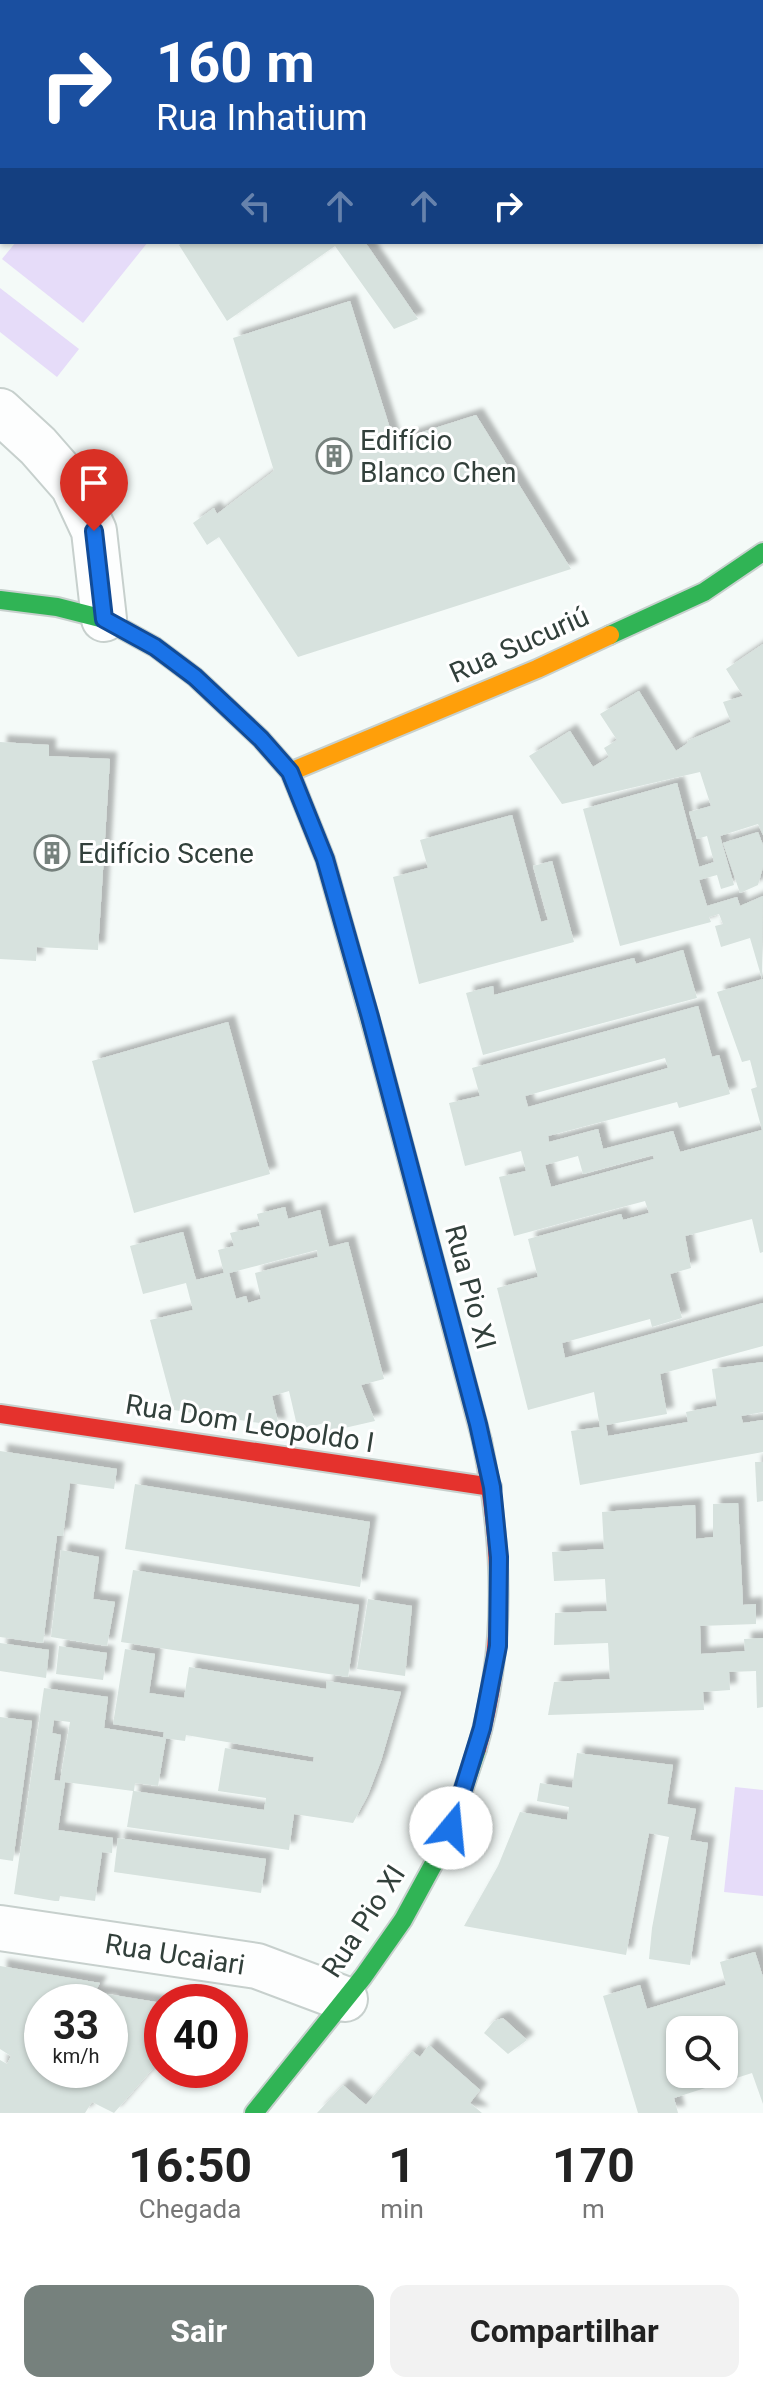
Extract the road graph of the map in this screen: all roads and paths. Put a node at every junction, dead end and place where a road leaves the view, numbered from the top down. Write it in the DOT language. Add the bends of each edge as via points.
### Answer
graph roads {
  1 [pos="0,411"];
  2 [pos="763,552"];
  3 [pos="0,600"];
  4 [pos="104,619"];
  5 [pos="290,772"];
  6 [pos="0,1414"];
  7 [pos="492,1487"];
  8 [pos="0,1928"];
  9 [pos="345,1999"];
  10 [pos="254,2113"];
  1 -- 4 [label="street" via="73,486 94,531"];
  2 -- 5 [label="street, Rua Sucuriú" via="704,592 537,669"];
  3 -- 4 [label="street, Rua Pio XI"];
  4 -- 5 [label="street, Rua Pio XI" via="195,677"];
  5 -- 7 [label="street, Rua Pio XI" via="325,859 366,1002"];
  6 -- 7 [label="street, Rua Dom Leopoldo I"];
  7 -- 9 [label="street, Rua Pio XI" via="499,1557 498,1646 482,1728 451,1828 385,1949"];
  8 -- 9 [label="street, Rua Ucaiari" via="257,1966"];
  9 -- 10 [label="street, Rua Pio XI"];
}
